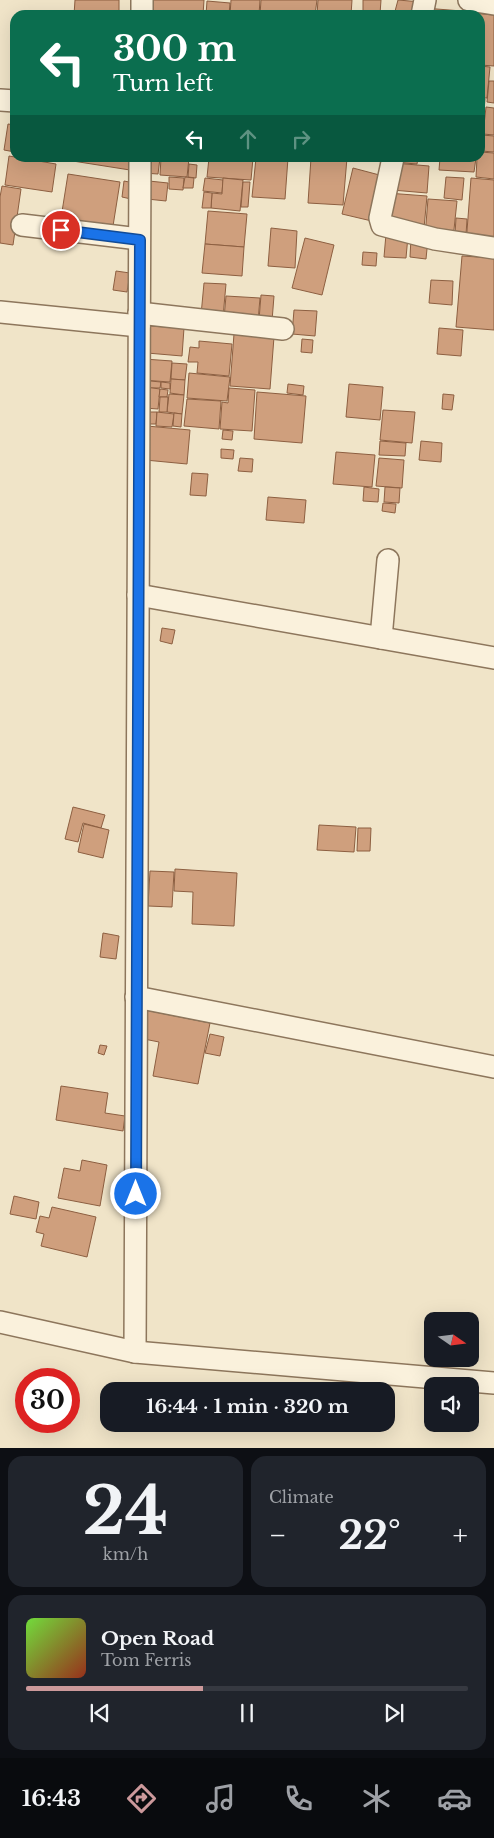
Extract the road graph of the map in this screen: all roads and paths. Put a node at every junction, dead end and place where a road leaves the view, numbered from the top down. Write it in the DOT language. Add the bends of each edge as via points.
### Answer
graph roads {
  1 [pos="469,0"];
  2 [pos="494,4"];
  3 [pos="140,162"];
  4 [pos="392,162"];
  5 [pos="22,225"];
  6 [pos="140,240"];
  7 [pos="494,248"];
  8 [pos="0,312"];
  9 [pos="139,320"];
  10 [pos="283,329"];
  11 [pos="388,560"];
  12 [pos="138,595"];
  13 [pos="381,638"];
  14 [pos="494,658"];
  15 [pos="136,997"];
  16 [pos="494,1067"];
  17 [pos="0,1322"];
  18 [pos="135,1352"];
  19 [pos="494,1383"];
  1 -- 2 [label="street"];
  3 -- 6 [label="street"];
  4 -- 7 [label="street" via="380,218 382,225 435,239"];
  5 -- 6 [label="street"];
  6 -- 9 [label="street"];
  8 -- 9 [label="street"];
  9 -- 10 [label="street"];
  9 -- 12 [label="street"];
  11 -- 13 [label="street"];
  12 -- 13 [label="street"];
  12 -- 15 [label="street"];
  13 -- 14 [label="street"];
  15 -- 16 [label="street"];
  15 -- 18 [label="street"];
  17 -- 18 [label="street"];
  18 -- 19 [label="street"];
}
